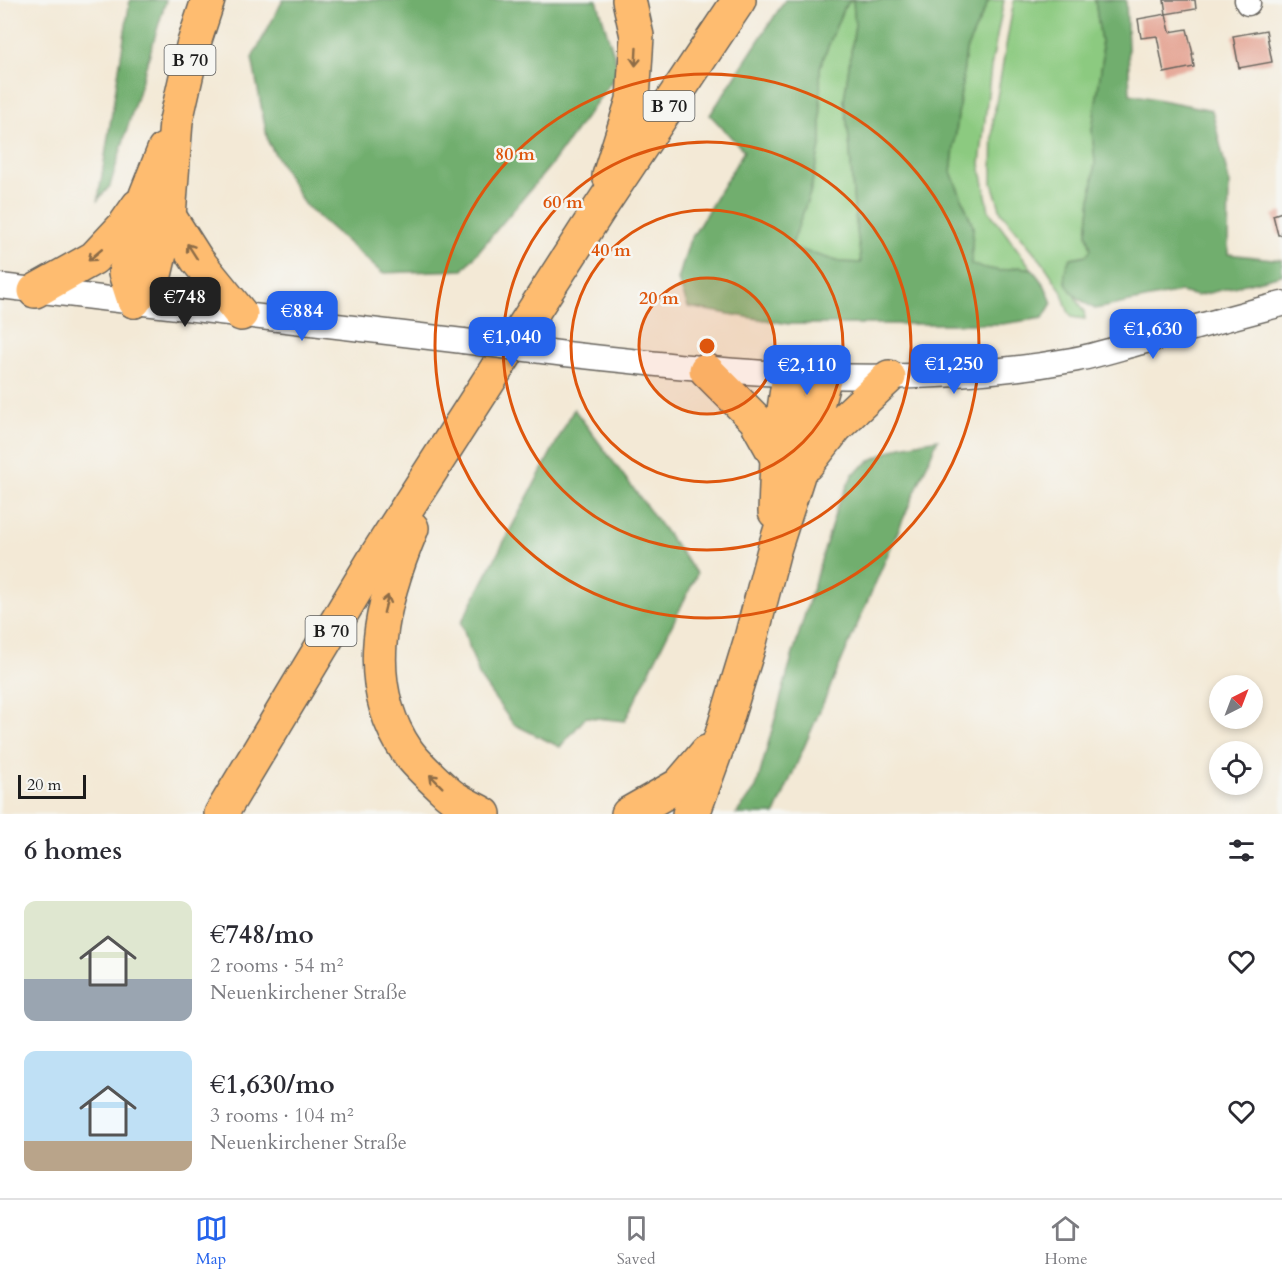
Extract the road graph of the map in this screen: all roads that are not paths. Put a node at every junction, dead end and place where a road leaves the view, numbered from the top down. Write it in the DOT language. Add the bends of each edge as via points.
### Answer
graph roads {
  1 [pos="208,0"];
  2 [pos="629,0"];
  3 [pos="740,0"];
  4 [pos="158,206"];
  5 [pos="598,212"];
  6 [pos="0,286"];
  7 [pos="35,291"];
  8 [pos="134,301"];
  9 [pos="1282,304"];
  10 [pos="241,314"];
  11 [pos="706,370"];
  12 [pos="789,375"];
  13 [pos="825,376"];
  14 [pos="889,377"];
  15 [pos="444,450"];
  16 [pos="788,466"];
  17 [pos="722,734"];
  18 [pos="221,814"];
  19 [pos="484,814"];
  20 [pos="628,814"];
  21 [pos="689,814"];
  1 -- 4 [label="highway, B 70" via="193,46"];
  2 -- 5 [label="highway, B 70, one-way" via="637,36 633,100"];
  3 -- 5 [label="highway, B 70"];
  4 -- 7 [label="highway, B 70, one-way" via="124,226 94,258"];
  4 -- 8 [label="highway, B 70" via="125,273"];
  10 -- 4 [label="highway, one-way"];
  5 -- 15 [label="highway, B 70"];
  6 -- 7 [label="street"];
  7 -- 8 [label="street"];
  8 -- 10 [label="street"];
  9 -- 14 [label="street" via="1073,360"];
  10 -- 11 [label="street, bridge"];
  11 -- 12 [label="street"];
  11 -- 16 [label="highway" via="755,419"];
  12 -- 13 [label="street"];
  12 -- 16 [label="highway"];
  13 -- 14 [label="street"];
  13 -- 16 [label="highway"];
  14 -- 16 [label="highway"];
  15 -- 18 [label="highway, B 70"];
  19 -- 15 [label="highway, B 70, one-way" via="450,795 407,752 389,719 379,679 380,629 396,565"];
  16 -- 17 [label="highway" via="774,550"];
  17 -- 20 [label="highway" via="679,785"];
  17 -- 21 [label="highway" via="696,806"];
}
